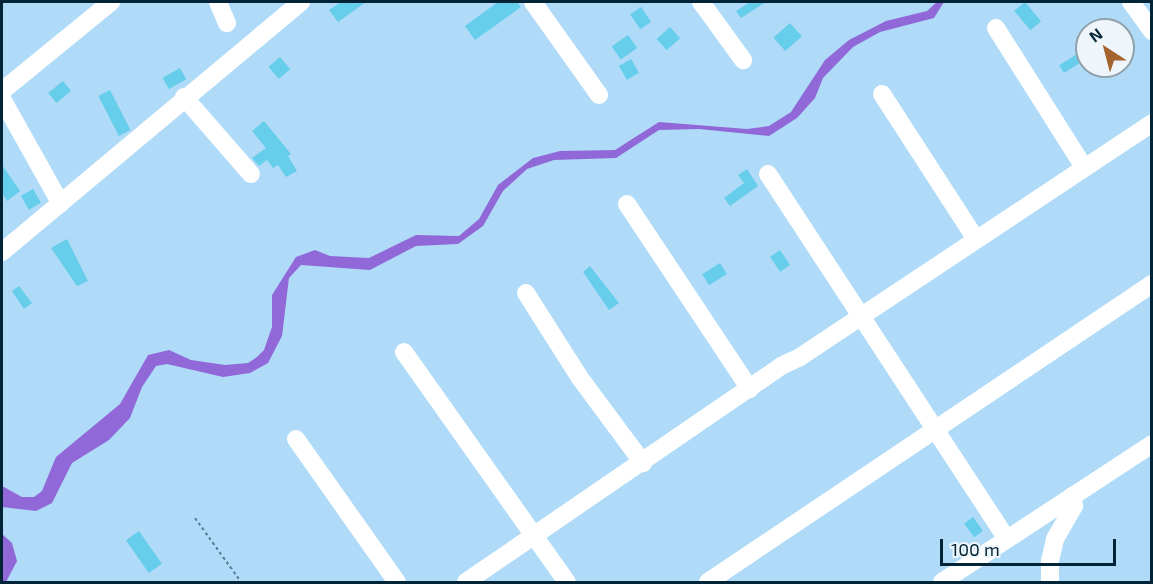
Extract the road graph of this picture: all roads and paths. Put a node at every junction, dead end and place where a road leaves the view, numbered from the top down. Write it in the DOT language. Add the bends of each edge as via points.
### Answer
graph roads {
  1 [pos="111,2"];
  2 [pos="218,2"];
  3 [pos="297,2"];
  4 [pos="533,2"];
  5 [pos="701,2"];
  6 [pos="1131,2"];
  7 [pos="227,23"];
  8 [pos="996,28"];
  9 [pos="1152,32"];
  10 [pos="743,60"];
  11 [pos="2,91"];
  12 [pos="599,94"];
  13 [pos="882,94"];
  14 [pos="184,97"];
  15 [pos="2,99"];
  16 [pos="1152,123"];
  17 [pos="1084,167"];
  18 [pos="251,174"];
  19 [pos="768,174"];
  20 [pos="61,204"];
  21 [pos="627,204"];
  22 [pos="975,238"];
  23 [pos="2,252"];
  24 [pos="1152,284"];
  25 [pos="526,293"];
  26 [pos="862,315"];
  27 [pos="404,352"];
  28 [pos="750,389"];
  29 [pos="936,429"];
  30 [pos="296,439"];
  31 [pos="1152,444"];
  32 [pos="643,463"];
  33 [pos="1072,496"];
  34 [pos="195,518"];
  35 [pos="536,536"];
  36 [pos="1007,539"];
  37 [pos="241,582"];
  38 [pos="397,582"];
  39 [pos="466,582"];
  40 [pos="567,582"];
  41 [pos="708,582"];
  42 [pos="942,582"];
  43 [pos="1050,582"];
  1 -- 11 [label="street"];
  2 -- 7 [label="street"];
  3 -- 14 [label="street"];
  4 -- 12 [label="street"];
  5 -- 10 [label="street"];
  6 -- 9 [label="street"];
  8 -- 17 [label="street"];
  13 -- 22 [label="street"];
  14 -- 18 [label="street"];
  14 -- 20 [label="street"];
  15 -- 20 [label="street"];
  16 -- 17 [label="street"];
  17 -- 22 [label="street"];
  19 -- 26 [label="street"];
  20 -- 23 [label="street"];
  21 -- 28 [label="street"];
  22 -- 26 [label="street"];
  24 -- 29 [label="street"];
  25 -- 32 [label="street" via="580,378"];
  26 -- 28 [label="street"];
  26 -- 29 [label="street"];
  27 -- 35 [label="street"];
  28 -- 32 [label="street"];
  29 -- 36 [label="street"];
  29 -- 41 [label="street"];
  30 -- 38 [label="street"];
  31 -- 33 [label="street"];
  32 -- 35 [label="street"];
  33 -- 36 [label="street"];
  33 -- 43 [label="street" via="1071,512 1055,539"];
  34 -- 37 [label="path"];
  35 -- 39 [label="street"];
  35 -- 40 [label="street"];
  36 -- 42 [label="street"];
}
